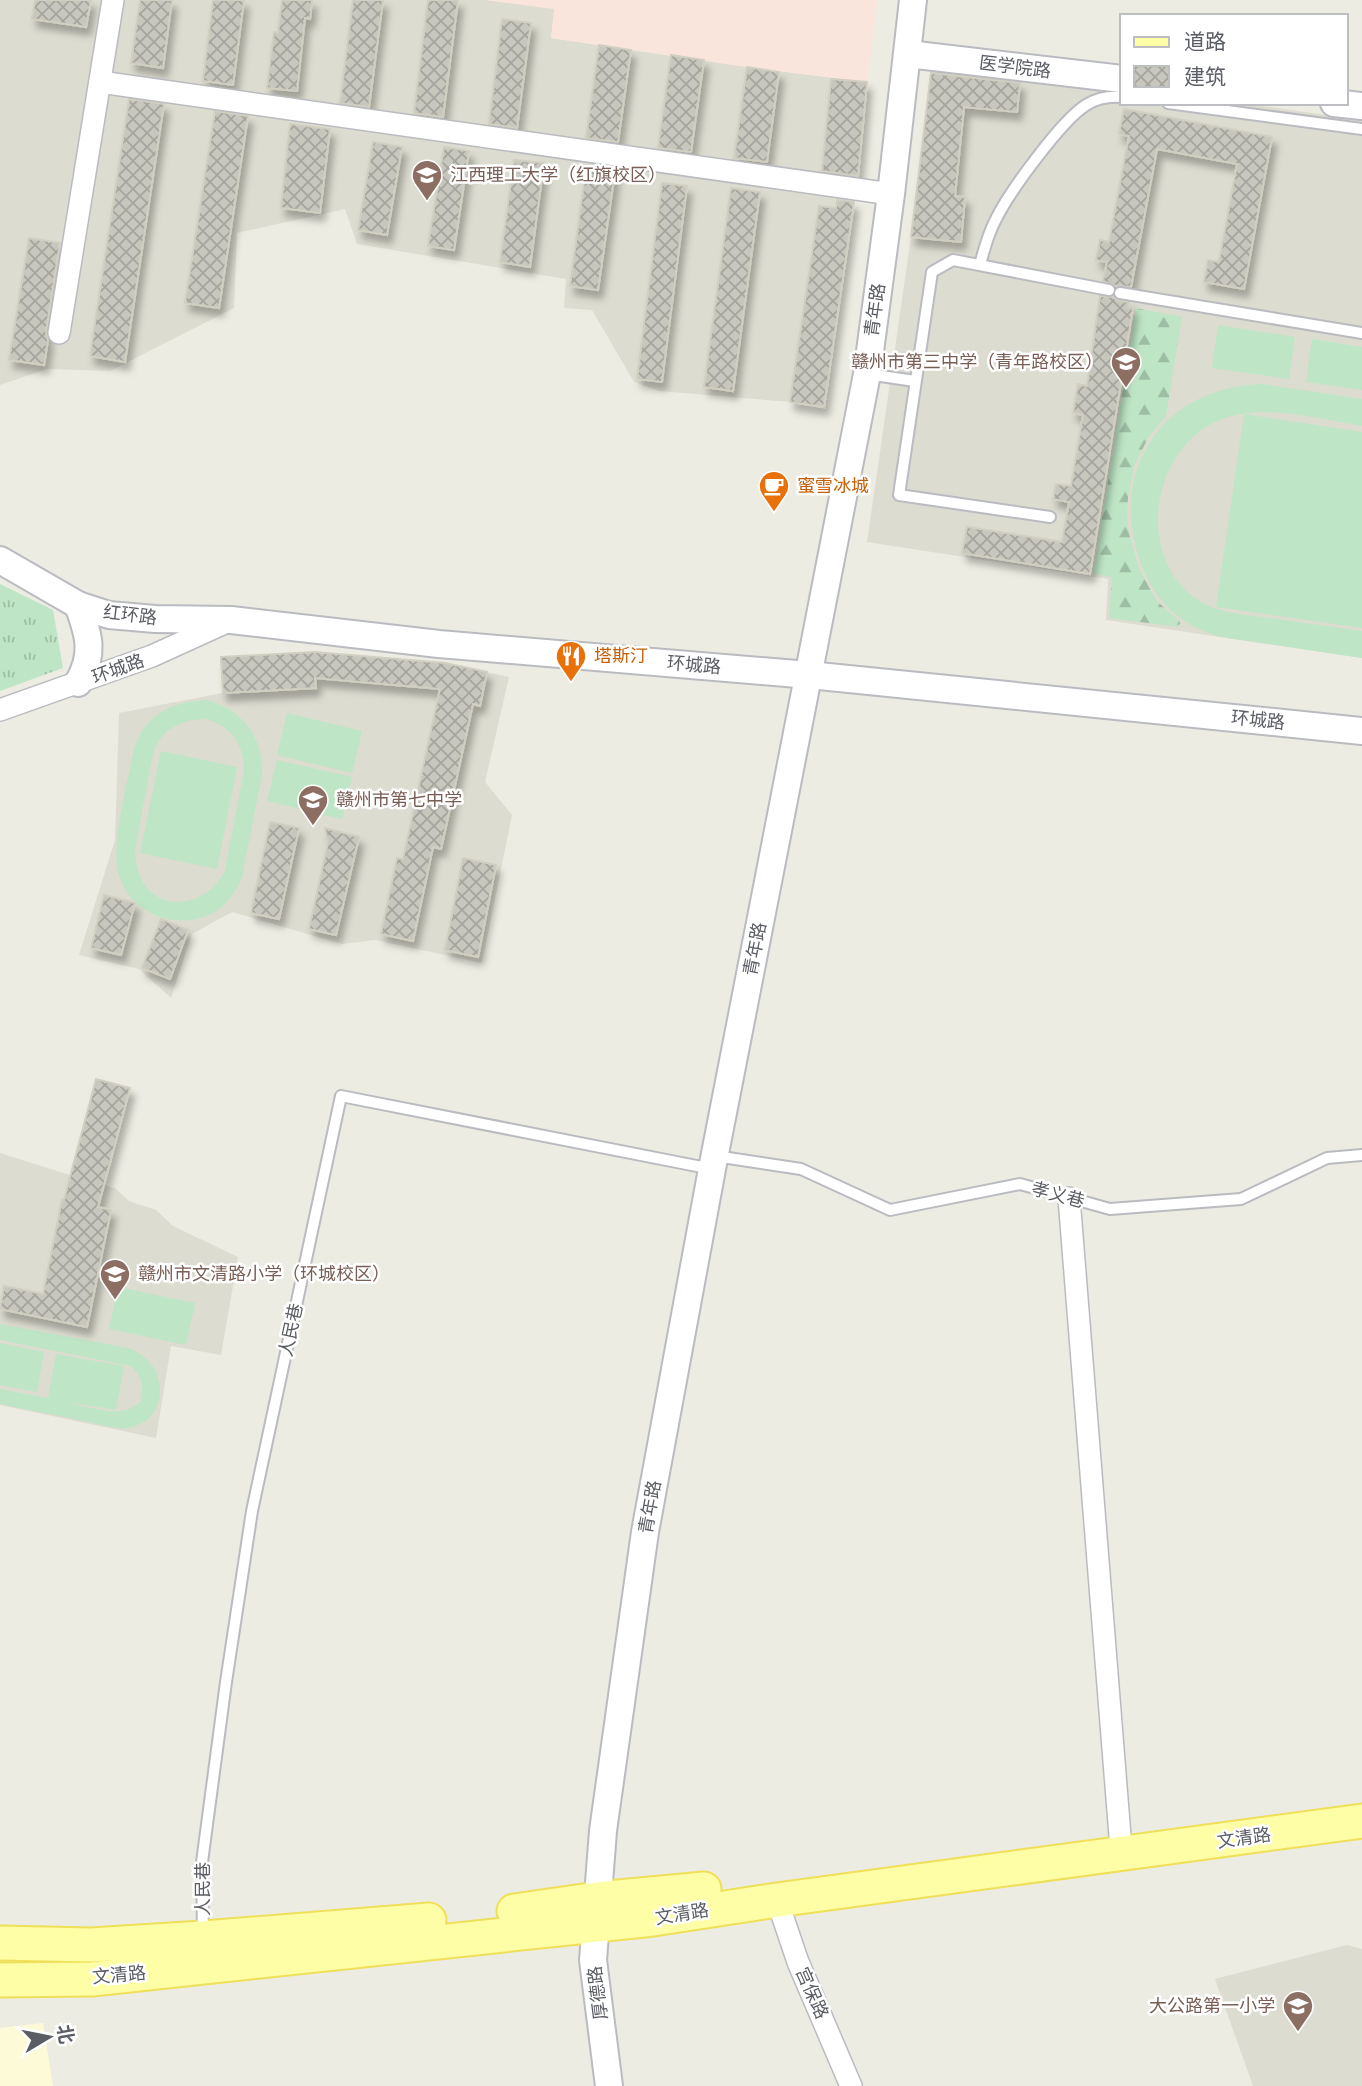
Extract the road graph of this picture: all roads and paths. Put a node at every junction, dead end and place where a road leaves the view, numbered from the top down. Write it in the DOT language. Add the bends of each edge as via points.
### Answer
graph roads {
  1 [pos="113,0"];
  2 [pos="913,0"];
  3 [pos="908,54"];
  4 [pos="1120,79"];
  5 [pos="100,82"];
  6 [pos="1120,97"];
  7 [pos="1183,105"];
  8 [pos="1362,129"];
  9 [pos="891,194"];
  10 [pos="980,265"];
  11 [pos="1362,332"];
  12 [pos="58,333"];
  13 [pos="867,374"];
  14 [pos="915,381"];
  15 [pos="1050,517"];
  16 [pos="0,560"];
  17 [pos="78,605"];
  18 [pos="231,620"];
  19 [pos="809,675"];
  20 [pos="78,683"];
  21 [pos="0,709"];
  22 [pos="1362,730"];
  23 [pos="1362,1155"];
  24 [pos="713,1163"];
  25 [pos="1069,1198"];
  26 [pos="1362,1802"];
  27 [pos="1362,1821"];
  28 [pos="1120,1836"];
  29 [pos="777,1899"];
  30 [pos="597,1912"];
  31 [pos="204,1938"];
  32 [pos="0,1943"];
  33 [pos="0,1980"];
  34 [pos="609,2086"];
  35 [pos="851,2086"];
  1 -- 5 [label="street"];
  2 -- 3 [label="street, 青年路"];
  3 -- 4 [label="street, 医学院路"];
  3 -- 9 [label="street, 青年路"];
  5 -- 9 [label="street"];
  5 -- 12 [label="street"];
  6 -- 10 [label="lane" via="1086,104 1071,117 1010,196 986,241"];
  7 -- 8 [label="lane"];
  9 -- 13 [label="street, 青年路"];
  10 -- 11 [label="lane"];
  10 -- 14 [label="lane" via="953,260 932,272"];
  13 -- 14 [label="lane"];
  13 -- 19 [label="street, 青年路"];
  14 -- 15 [label="lane" via="899,495"];
  16 -- 17 [label="street, 红环路"];
  17 -- 18 [label="street, 红环路" via="108,615 155,620"];
  17 -- 20 [label="street" via="89,648 89,666"];
  18 -- 19 [label="street, 环城路" via="439,644"];
  18 -- 20 [label="street, 环城路"];
  19 -- 22 [label="street, 环城路"];
  19 -- 24 [label="street, 青年路"];
  20 -- 21 [label="street, 环城路"];
  23 -- 25 [label="lane, 孝义巷" via="1327,1158 1241,1199 1110,1209"];
  24 -- 25 [label="lane, 孝义巷" via="801,1169 890,1210 1020,1184"];
  24 -- 30 [label="street, 青年路" via="645,1532 603,1831"];
  24 -- 31 [label="lane, 人民巷" via="341,1096 252,1511 202,1862"];
  25 -- 28 [label="street"];
  26 -- 28 [label="main road, 文清路"];
  27 -- 29 [label="main road, 文清路"];
  28 -- 30 [label="main road, 文清路" via="776,1878"];
  29 -- 30 [label="main road, 文清路" via="653,1919"];
  29 -- 35 [label="street, 宫保路" via="798,1962"];
  30 -- 31 [label="main road, 文清路" via="538,1908"];
  30 -- 33 [label="main road, 文清路" via="92,1979"];
  30 -- 34 [label="street, 厚德路" via="593,1960"];
  31 -- 32 [label="main road, 文清路" via="91,1945"];
}
